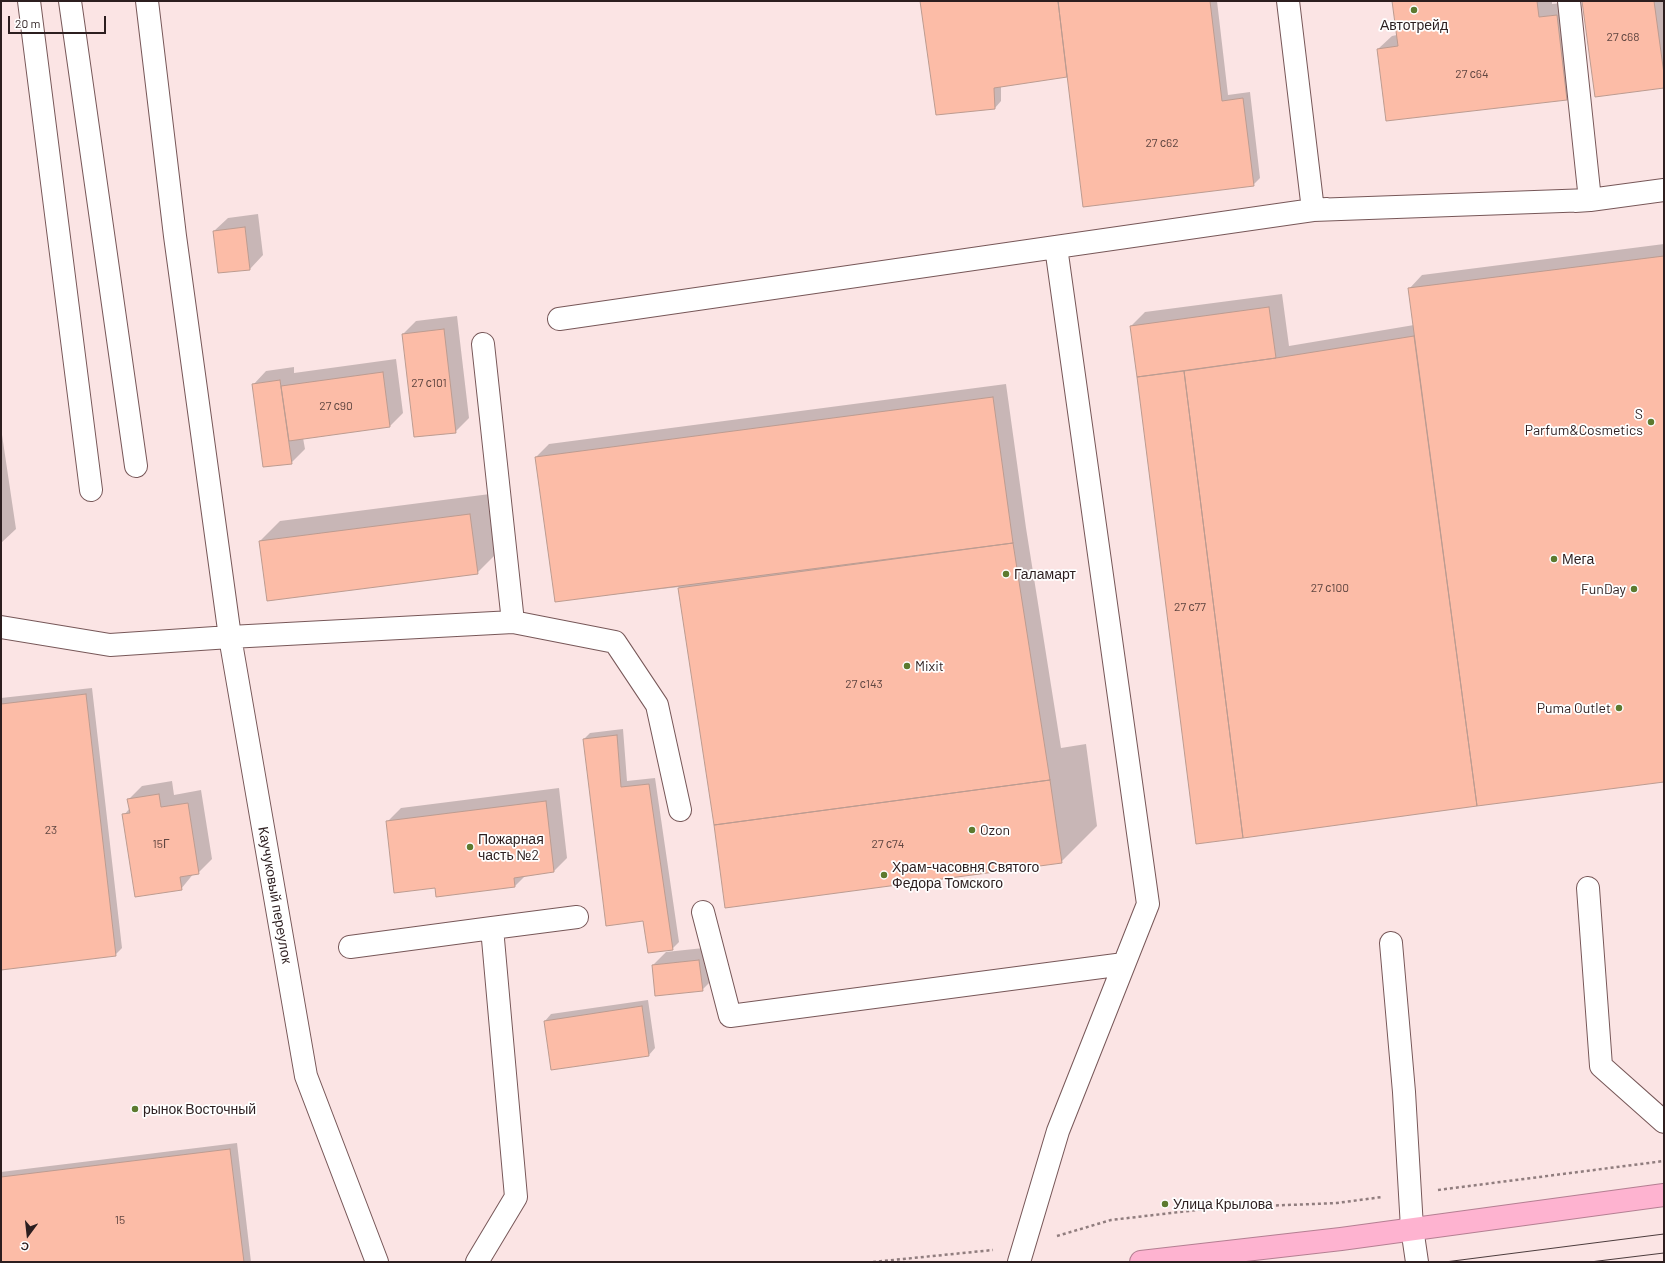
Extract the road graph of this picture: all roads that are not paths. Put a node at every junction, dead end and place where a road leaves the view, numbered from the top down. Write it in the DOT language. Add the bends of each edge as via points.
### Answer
graph roads {
  1 [pos="29,1"];
  2 [pos="70,1"];
  3 [pos="147,1"];
  4 [pos="1288,1"];
  5 [pos="1569,1"];
  6 [pos="1664,190"];
  7 [pos="1590,200"];
  8 [pos="1312,210"];
  9 [pos="1056,247"];
  10 [pos="559,319"];
  11 [pos="483,344"];
  12 [pos="136,466"];
  13 [pos="91,490"];
  14 [pos="513,622"];
  15 [pos="1,626"];
  16 [pos="230,637"];
  17 [pos="680,810"];
  18 [pos="1588,888"];
  19 [pos="703,912"];
  20 [pos="577,917"];
  21 [pos="492,928"];
  22 [pos="1391,943"];
  23 [pos="350,947"];
  24 [pos="1124,964"];
  25 [pos="1664,1122"];
  26 [pos="1664,1195"];
  27 [pos="1412,1228"];
  28 [pos="1020,1254"];
  29 [pos="378,1262"];
  30 [pos="477,1262"];
  31 [pos="1141,1262"];
  32 [pos="1417,1262"];
  1 -- 13 [label="street"];
  2 -- 12 [label="street"];
  3 -- 16 [label="street, Каучуковый переулок" via="175,236"];
  4 -- 8 [label="street"];
  5 -- 7 [label="street"];
  6 -- 7 [label="street"];
  7 -- 8 [label="street"];
  8 -- 9 [label="street"];
  9 -- 10 [label="street"];
  9 -- 24 [label="street" via="1148,904"];
  11 -- 14 [label="street"];
  14 -- 16 [label="street"];
  14 -- 17 [label="street" via="615,642 657,705"];
  15 -- 16 [label="street" via="110,645"];
  16 -- 29 [label="street, Каучуковый переулок" via="306,1076"];
  18 -- 25 [label="street" via="1601,1066"];
  19 -- 24 [label="street" via="730,1016"];
  20 -- 21 [label="street"];
  21 -- 23 [label="street"];
  21 -- 30 [label="street" via="516,1197"];
  22 -- 27 [label="street"];
  24 -- 28 [label="street" via="1058,1131"];
  26 -- 27 [label="highway"];
  27 -- 31 [label="highway" via="1341,1239"];
  27 -- 32 [label="street"];
}
